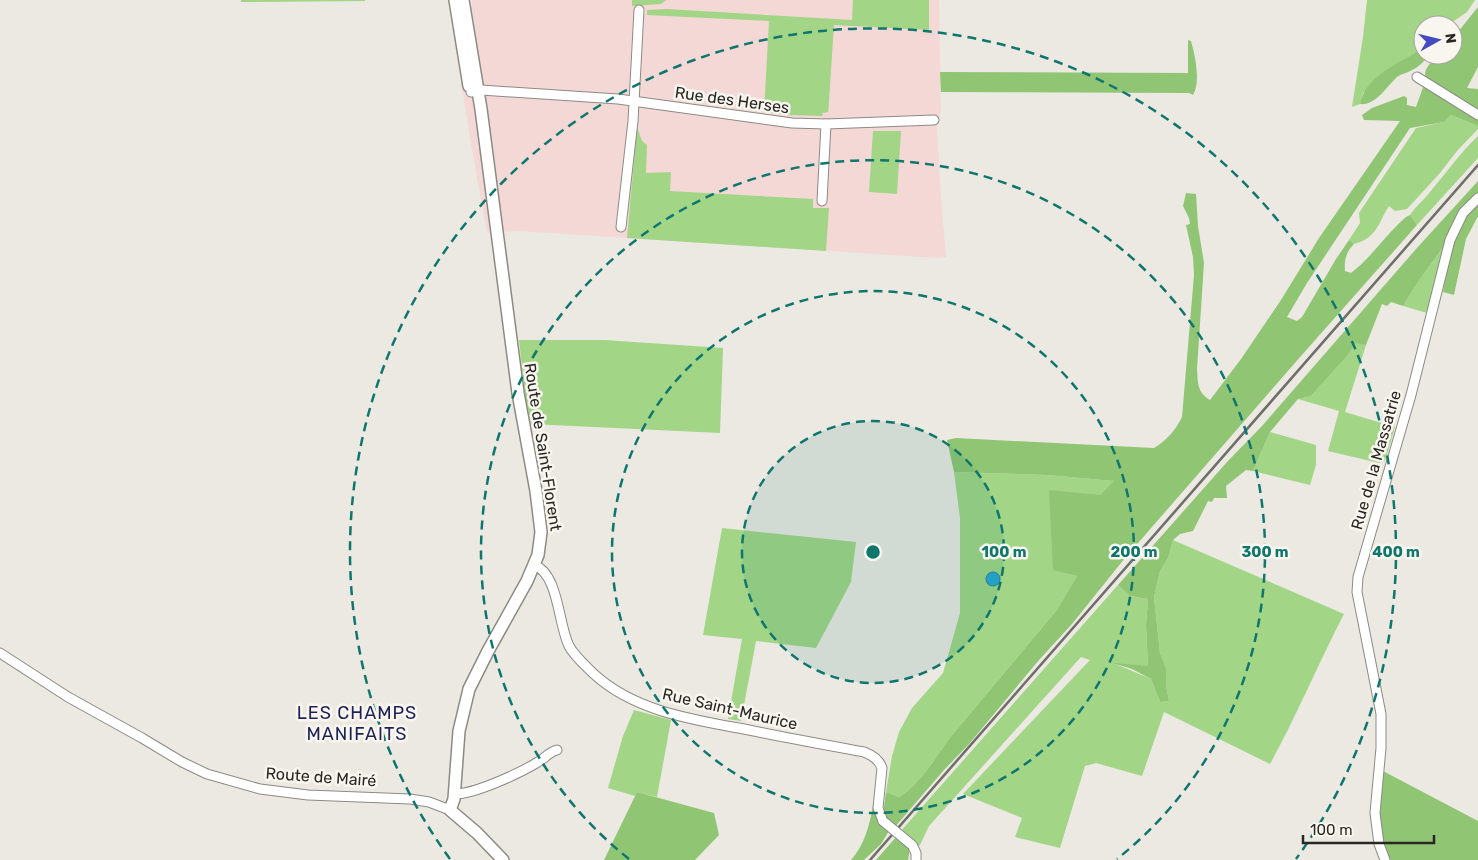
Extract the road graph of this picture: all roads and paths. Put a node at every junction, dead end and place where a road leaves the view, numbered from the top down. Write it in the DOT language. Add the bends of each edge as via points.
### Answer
graph roads {
  1 [pos="455,0"];
  2 [pos="463,0"];
  3 [pos="639,10"];
  4 [pos="1421,80"];
  5 [pos="474,91"];
  6 [pos="634,102"];
  7 [pos="1478,115"];
  8 [pos="934,120"];
  9 [pos="826,124"];
  10 [pos="1478,198"];
  11 [pos="822,201"];
  12 [pos="621,227"];
  13 [pos="534,565"];
  14 [pos="0,653"];
  15 [pos="557,750"];
  16 [pos="455,794"];
  17 [pos="450,810"];
  18 [pos="503,860"];
  19 [pos="916,860"];
  20 [pos="1385,860"];
  1 -- 5 [label="street, Route de Saint-Florent"];
  2 -- 5 [label="street, Route de Saint-Florent"];
  3 -- 6 [label="street"];
  4 -- 7 [label="street"];
  5 -- 6 [label="street, Rue des Herses"];
  5 -- 13 [label="street, Route de Saint-Florent" via="540,520 540,544"];
  6 -- 9 [label="street, Rue des Herses" via="772,121"];
  6 -- 12 [label="street"];
  8 -- 9 [label="street, Rue des Herses"];
  9 -- 11 [label="street"];
  10 -- 20 [label="street, Rue de la Massatrie" via="1463,213 1450,240 1411,395 1358,577 1357,592 1381,714 1375,813 1379,844"];
  13 -- 16 [label="street, Route de Saint-Florent" via="470,689 459,732"];
  13 -- 19 [label="street, Rue Saint-Maurice, bridge" via="550,579 569,646 612,689 668,712 871,755 882,768 878,812 883,821 912,845"];
  14 -- 17 [label="street, Route de Mairé" via="68,697 207,774 260,790 308,796 410,799"];
  15 -- 16 [label="street" via="469,793"];
  16 -- 17 [label="street, Route de Saint-Florent"];
  17 -- 18 [label="street, Route de Mairé"];
}
